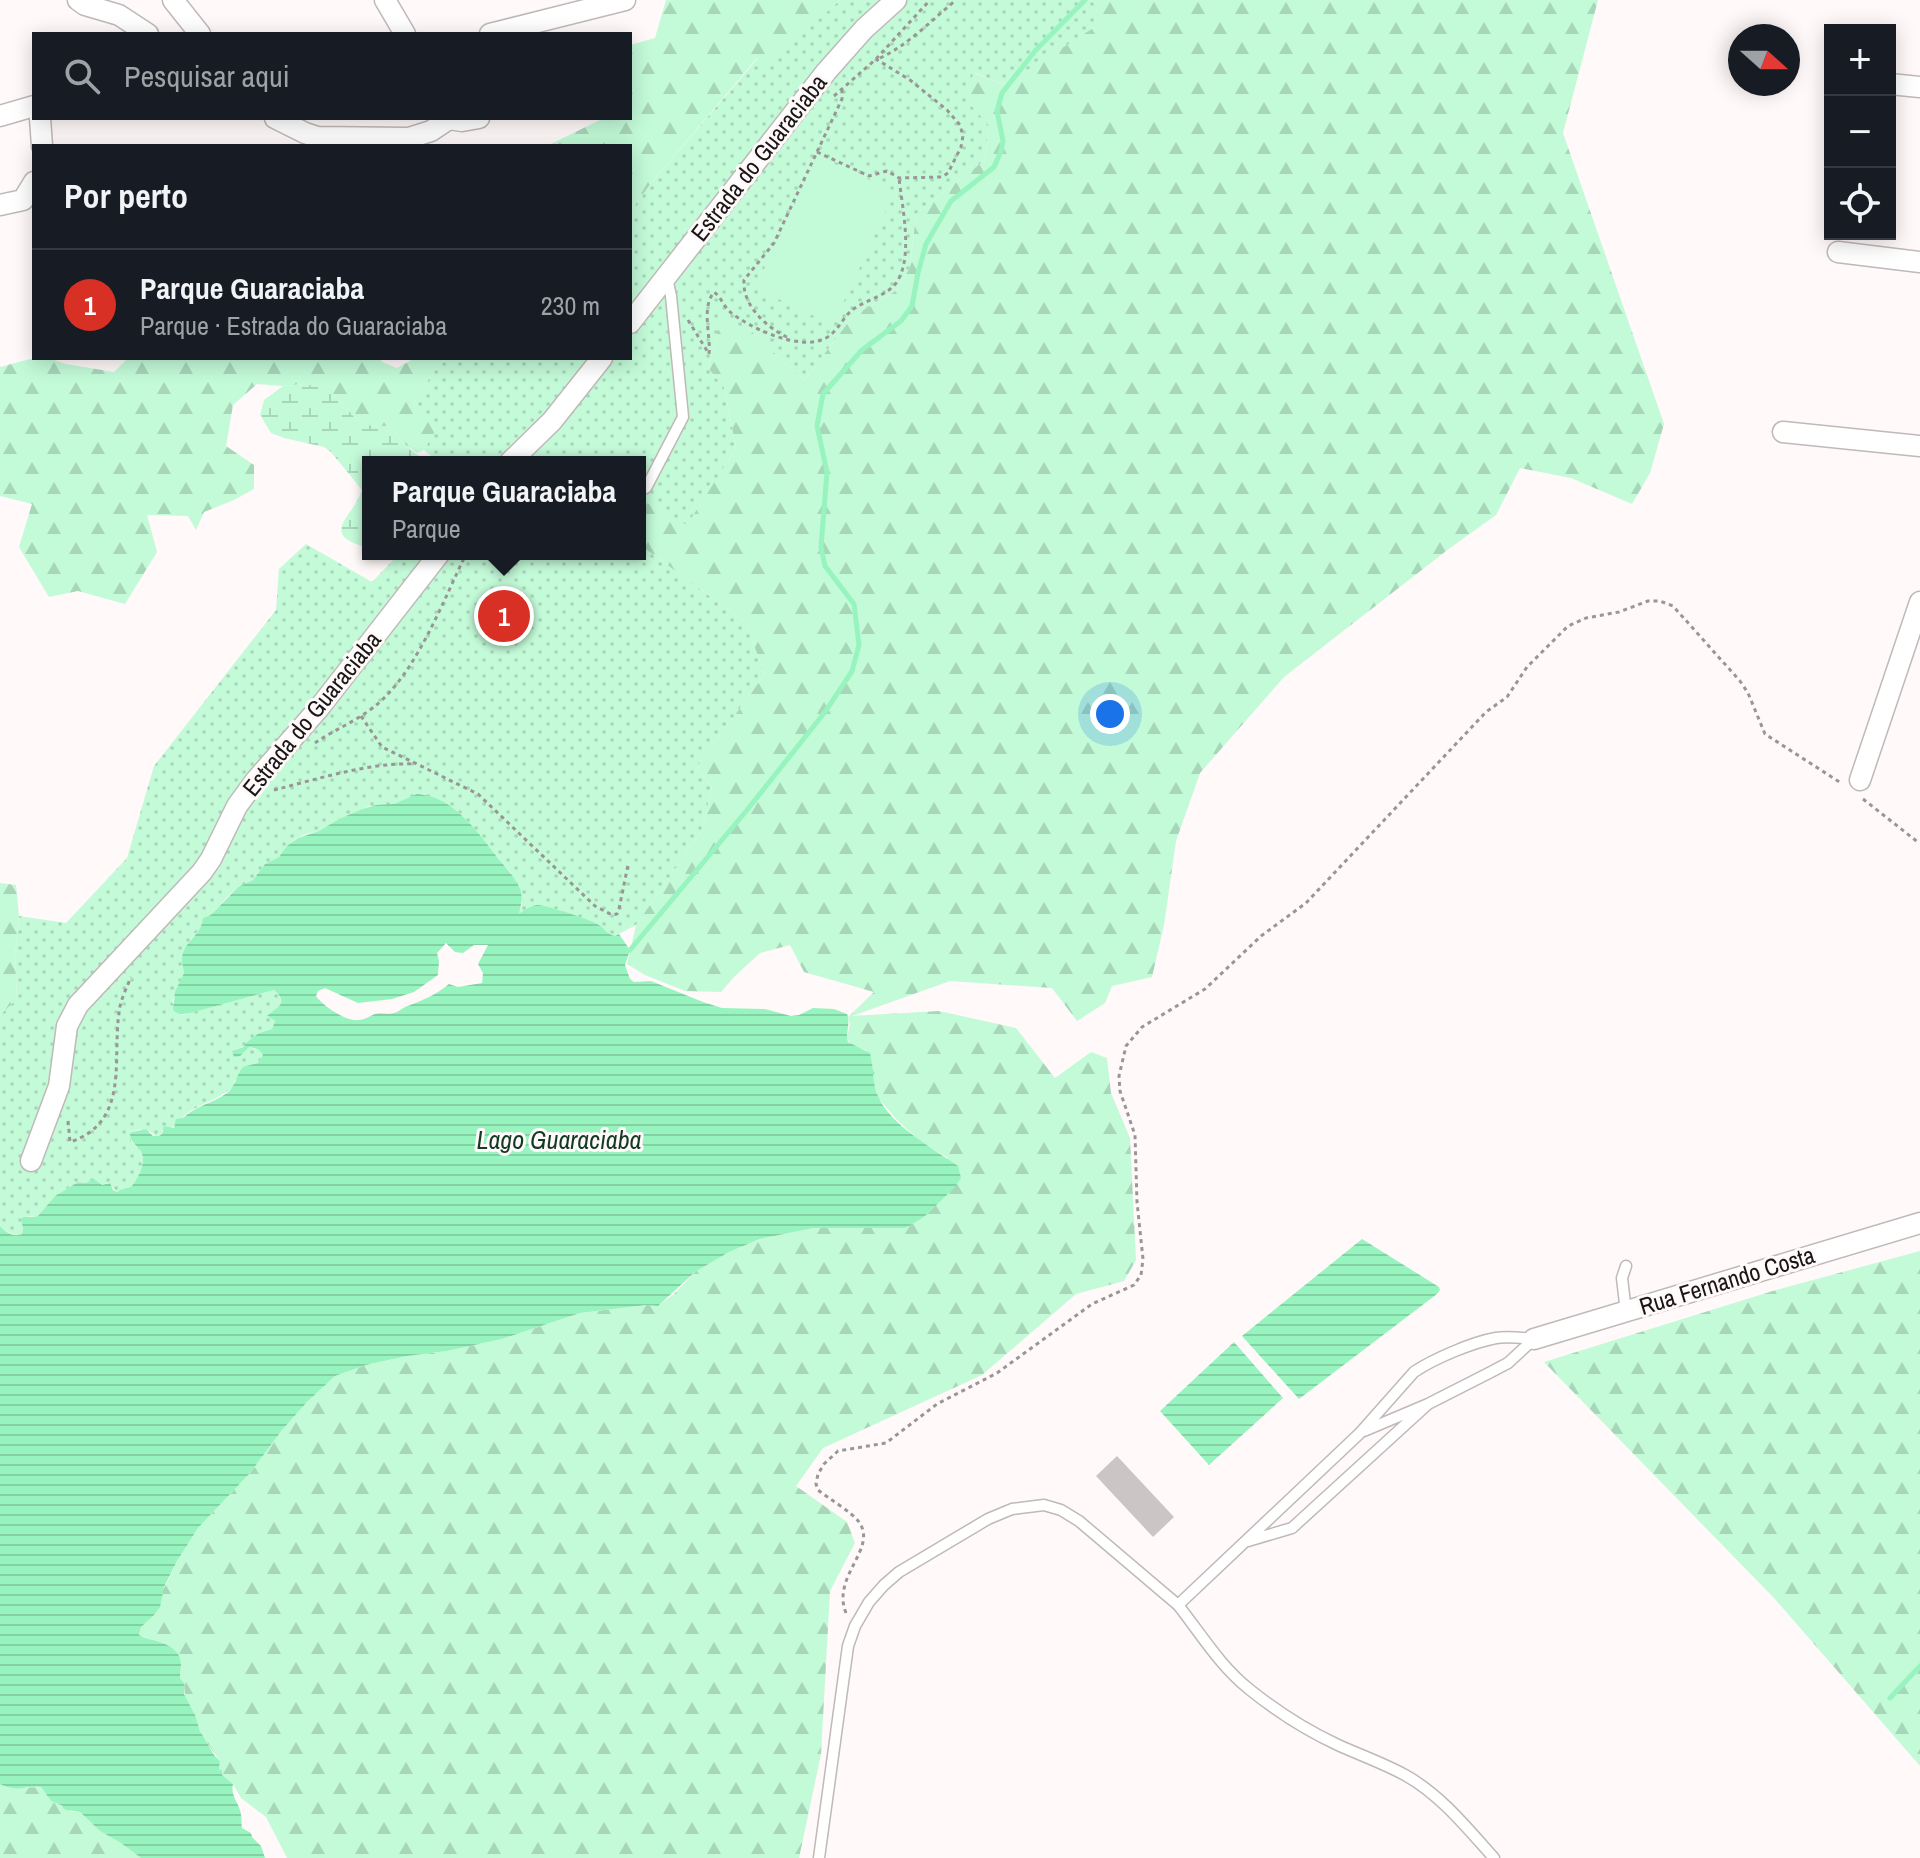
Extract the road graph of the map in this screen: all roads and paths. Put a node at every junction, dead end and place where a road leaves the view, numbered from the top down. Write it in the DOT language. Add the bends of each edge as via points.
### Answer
graph roads {
  1 [pos="78,0"];
  2 [pos="173,0"];
  3 [pos="385,0"];
  4 [pos="625,0"];
  5 [pos="896,0"];
  6 [pos="956,0"];
  7 [pos="551,9"];
  8 [pos="145,32"];
  9 [pos="198,32"];
  10 [pos="404,32"];
  11 [pos="495,32"];
  12 [pos="1896,85"];
  13 [pos="1920,87"];
  14 [pos="842,90"];
  15 [pos="32,107"];
  16 [pos="0,116"];
  17 [pos="40,120"];
  18 [pos="279,120"];
  19 [pos="448,120"];
  20 [pos="42,144"];
  21 [pos="817,152"];
  22 [pos="899,178"];
  23 [pos="32,185"];
  24 [pos="0,205"];
  25 [pos="1838,252"];
  26 [pos="1920,262"];
  27 [pos="667,276"];
  28 [pos="673,315"];
  29 [pos="632,320"];
  30 [pos="790,339"];
  31 [pos="600,360"];
  32 [pos="1783,432"];
  33 [pos="1920,446"];
  34 [pos="516,456"];
  35 [pos="646,488"];
  36 [pos="434,560"];
  37 [pos="463,560"];
  38 [pos="1920,602"];
  39 [pos="361,716"];
  40 [pos="309,748"];
  41 [pos="419,765"];
  42 [pos="276,781"];
  43 [pos="1855,788"];
  44 [pos="1919,843"];
  45 [pos="628,865"];
  46 [pos="134,967"];
  47 [pos="68,1116"];
  48 [pos="31,1161"];
  49 [pos="1920,1223"];
  50 [pos="1626,1266"];
  51 [pos="1626,1312"];
  52 [pos="1534,1339"];
  53 [pos="1428,1404"];
  54 [pos="1359,1434"];
  55 [pos="1246,1541"];
  56 [pos="1178,1605"];
  57 [pos="855,1626"];
  58 [pos="819,1858"];
  59 [pos="1494,1858"];
  1 -- 8 [label="street" via="119,15"];
  2 -- 9 [label="street"];
  3 -- 10 [label="street"];
  4 -- 7 [label="street"];
  5 -- 27 [label="street, Estrada do Guaraciaba" via="826,72"];
  6 -- 22 [label="path" via="876,59 937,102 963,131 961,147 945,175"];
  7 -- 11 [label="street"];
  12 -- 13 [label="street"];
  14 -- 21 [label="path"];
  15 -- 16 [label="street"];
  17 -- 20 [label="street"];
  18 -- 19 [label="street" via="317,137 409,138"];
  21 -- 22 [label="path" via="869,176 887,171"];
  21 -- 30 [label="path" via="774,243 744,280 750,306"];
  22 -- 30 [label="path" via="906,254 902,275 888,291 853,309 825,339"];
  23 -- 24 [label="street" via="23,200"];
  25 -- 26 [label="street"];
  27 -- 28 [label="lane"];
  27 -- 29 [label="street, Estrada do Guaraciaba"];
  28 -- 30 [label="path" via="689,321 709,354 709,299 714,292 728,310 752,325"];
  28 -- 35 [label="lane" via="683,417"];
  31 -- 34 [label="street"];
  32 -- 33 [label="street"];
  36 -- 48 [label="street, Estrada do Guaraciaba" via="256,780 202,872 74,1012 59,1086"];
  37 -- 39 [label="path" via="410,665 383,700"];
  38 -- 43 [label="street"];
  39 -- 40 [label="path"];
  39 -- 41 [label="path" via="382,747"];
  41 -- 42 [label="path" via="334,775 266,793"];
  41 -- 45 [label="path" via="478,794 595,906 612,915 619,909"];
  43 -- 44 [label="path"];
  43 -- 57 [label="path" via="1765,734 1740,681 1673,606 1648,601 1568,626 1527,667 1507,697 1486,712 1306,903 1261,936 1205,989 1142,1027 1126,1046 1120,1091 1135,1135 1143,1259 1134,1285 1092,1304 997,1373 937,1404 886,1443 838,1451 824,1464 818,1490 859,1521 865,1535 842,1590 842,1604"];
  46 -- 47 [label="path" via="119,1013 108,1111 85,1136 70,1142"];
  49 -- 51 [label="street, Rua Fernando Costa"];
  50 -- 51 [label="lane"];
  51 -- 52 [label="street, Rua Fernando Costa"];
  52 -- 53 [label="lane" via="1508,1363"];
  52 -- 54 [label="lane" via="1481,1341 1423,1365"];
  53 -- 54 [label="lane"];
  53 -- 55 [label="lane" via="1292,1528"];
  54 -- 55 [label="lane"];
  55 -- 56 [label="lane"];
  56 -- 57 [label="lane" via="1079,1521 1044,1505 988,1519 899,1572 869,1602"];
  56 -- 59 [label="lane" via="1227,1670 1249,1689 1337,1744 1424,1787"];
  57 -- 58 [label="lane"];
}
